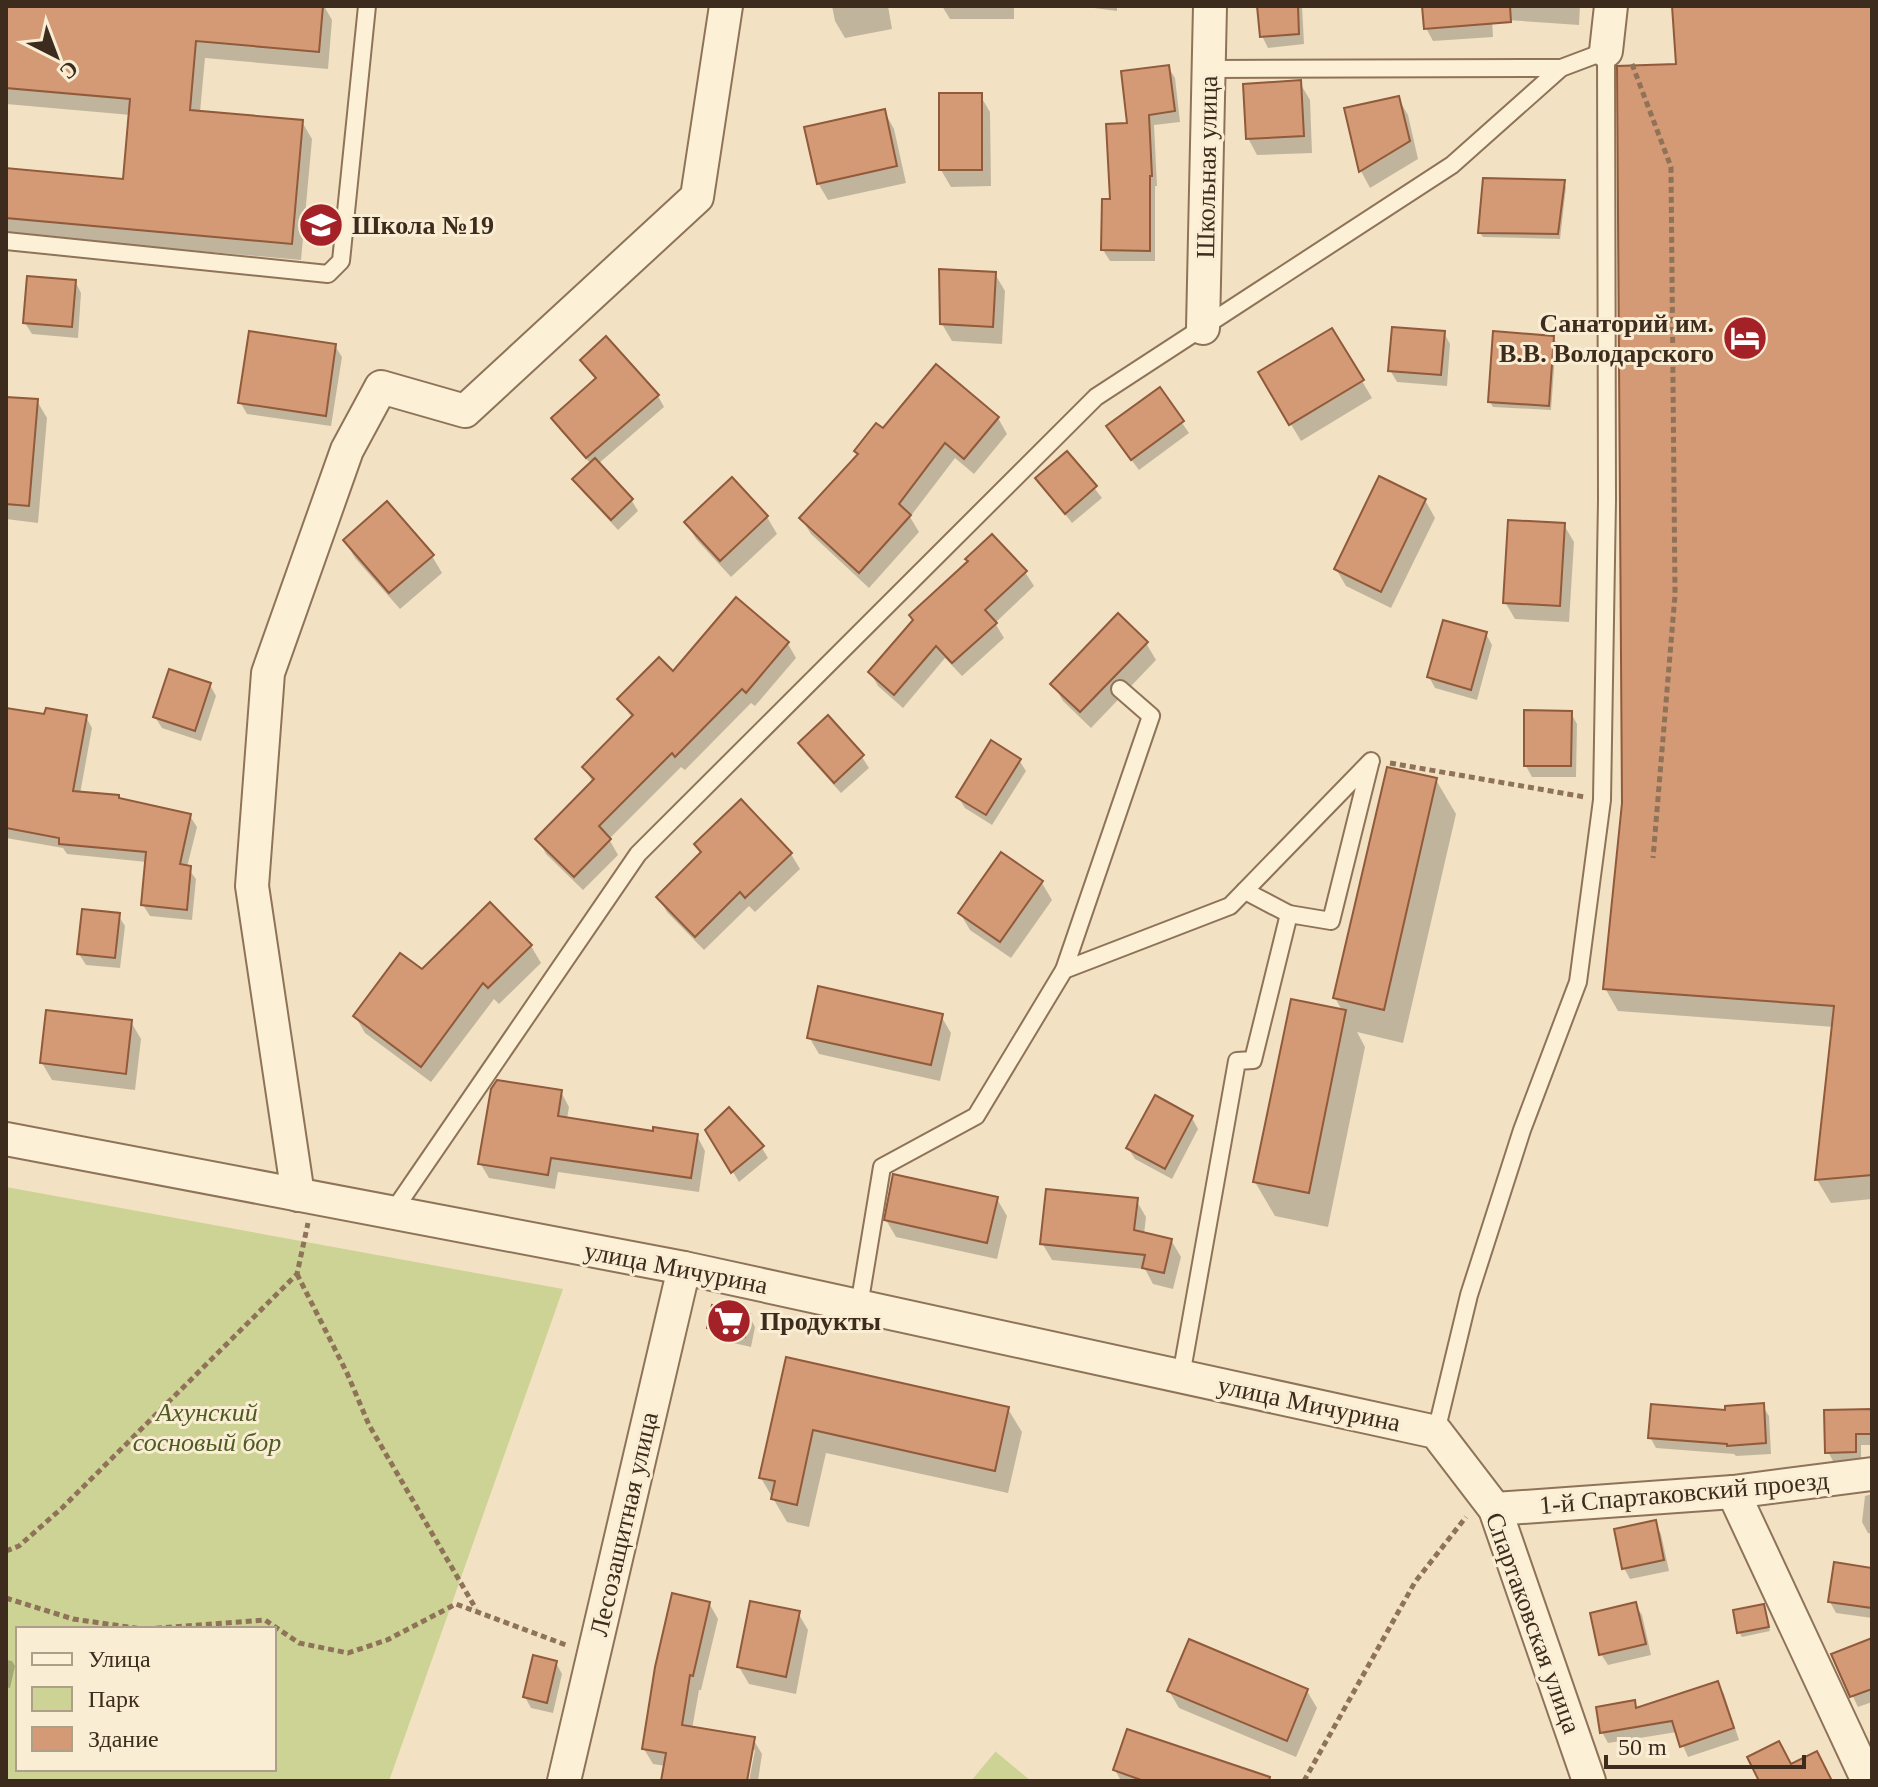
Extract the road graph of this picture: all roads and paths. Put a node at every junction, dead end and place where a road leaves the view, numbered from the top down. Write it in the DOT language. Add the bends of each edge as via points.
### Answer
graph roads {
  1 [pos="367,6"];
  2 [pos="726,6"];
  3 [pos="1210,6"];
  4 [pos="1611,6"];
  5 [pos="1606,51"];
  6 [pos="1561,68"];
  7 [pos="1210,69"];
  8 [pos="6,241"];
  9 [pos="1203,328"];
  10 [pos="1120,689"];
  11 [pos="1371,761"];
  12 [pos="1602,800"];
  13 [pos="1653,858"];
  14 [pos="1245,891"];
  15 [pos="1289,914"];
  16 [pos="1064,970"];
  17 [pos="6,1139"];
  18 [pos="306,1197"];
  19 [pos="392,1213"];
  20 [pos="684,1268"];
  21 [pos="297,1274"];
  22 [pos="859,1306"];
  23 [pos="1181,1376"];
  24 [pos="1436,1432"];
  25 [pos="1872,1474"];
  26 [pos="1733,1492"];
  27 [pos="1484,1509"];
  28 [pos="6,1551"];
  29 [pos="6,1598"];
  30 [pos="480,1613"];
  31 [pos="130,1627"];
  32 [pos="171,1627"];
  33 [pos="275,1627"];
  34 [pos="276,1627"];
  35 [pos="593,1656"];
  36 [pos="564,1781"];
  37 [pos="1304,1781"];
  38 [pos="1589,1781"];
  39 [pos="1868,1781"];
  1 -- 8 [label="lane" via="341,261 328,274"];
  2 -- 18 [label="street" via="697,197 465,411 381,387 341,464 268,673 252,886"];
  3 -- 7 [label="street, Школьная улица"];
  4 -- 5 [label="street"];
  5 -- 6 [label="lane"];
  5 -- 12 [label="lane"];
  5 -- 13 [label="path" via="1623,40 1671,167 1675,595"];
  6 -- 7 [label="lane"];
  6 -- 9 [label="lane" via="1452,165"];
  7 -- 9 [label="street, Школьная улица"];
  9 -- 19 [label="lane" via="1096,397 638,854"];
  10 -- 16 [label="lane" via="1151,716"];
  11 -- 12 [label="path"];
  11 -- 14 [label="lane"];
  11 -- 15 [label="lane" via="1331,921"];
  12 -- 24 [label="lane" via="1578,982 1522,1130 1469,1295"];
  14 -- 15 [label="lane"];
  14 -- 16 [label="lane" via="1230,906"];
  15 -- 23 [label="lane" via="1253,1060 1237,1061"];
  16 -- 22 [label="lane" via="976,1116 882,1167"];
  17 -- 18 [label="street, улица Мичурина"];
  18 -- 19 [label="street, улица Мичурина"];
  18 -- 21 [label="path"];
  19 -- 20 [label="street, улица Мичурина"];
  20 -- 22 [label="street, улица Мичурина"];
  20 -- 35 [label="street, Лесозащитная улица"];
  21 -- 28 [label="path" via="62,1508"];
  21 -- 30 [label="path" via="369,1425"];
  22 -- 23 [label="street, улица Мичурина"];
  23 -- 24 [label="street, улица Мичурина"];
  24 -- 27 [label="street, Спартаковская улица"];
  25 -- 26 [label="street, 1-й Спартаковский проезд"];
  26 -- 27 [label="street, 1-й Спартаковский проезд"];
  26 -- 39 [label="street"];
  27 -- 37 [label="path" via="1415,1582"];
  27 -- 38 [label="street, Спартаковская улица"];
  29 -- 31 [label="path" via="73,1619"];
  30 -- 34 [label="path" via="456,1604 387,1640 348,1653 299,1643"];
  30 -- 35 [label="path"];
  32 -- 33 [label="path" via="265,1620"];
  35 -- 36 [label="street, Лесозащитная улица"];
}
